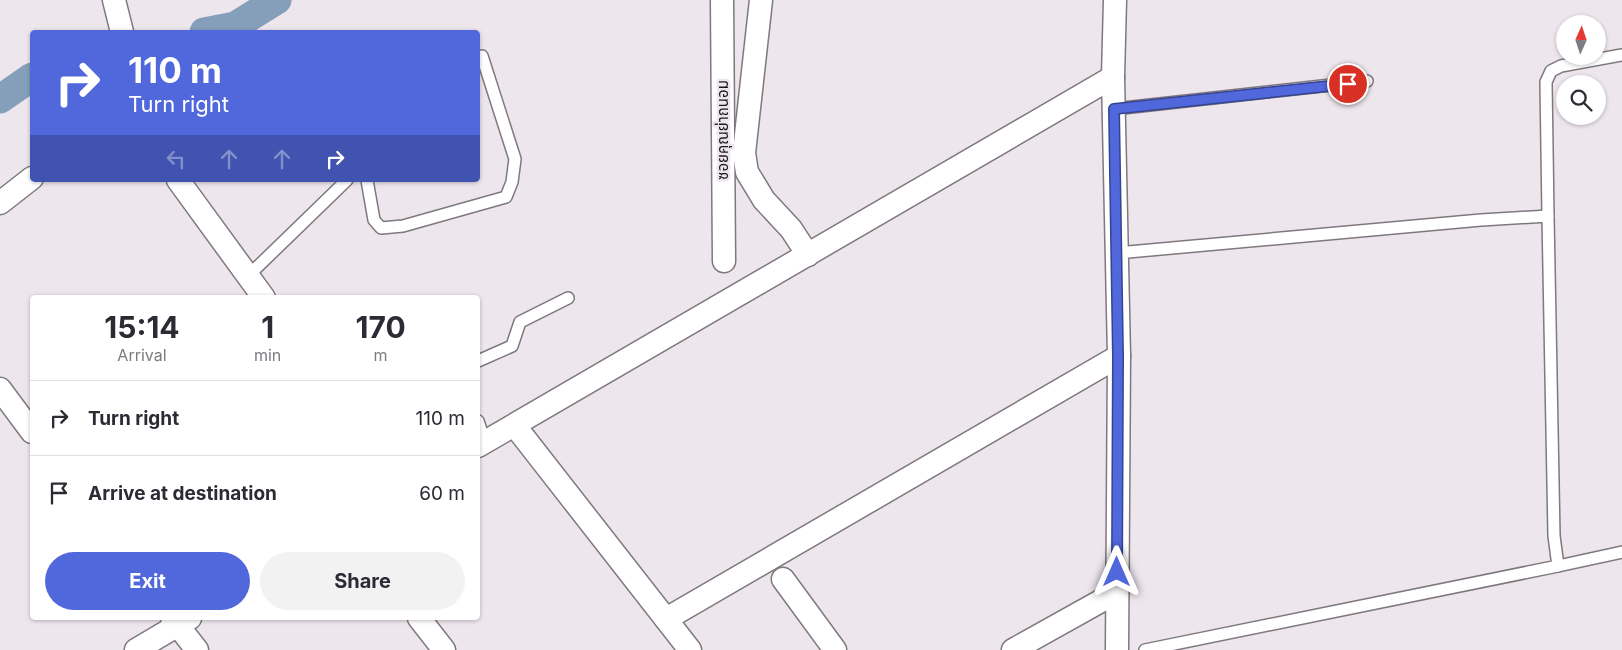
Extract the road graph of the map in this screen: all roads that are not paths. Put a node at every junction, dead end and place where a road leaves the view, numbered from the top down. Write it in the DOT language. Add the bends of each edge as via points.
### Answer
graph roads {
  1 [pos="722,0"];
  2 [pos="761,0"];
  3 [pos="1115,0"];
  4 [pos="1622,55"];
  5 [pos="482,56"];
  6 [pos="1113,77"];
  7 [pos="1367,82"];
  8 [pos="1114,109"];
  9 [pos="30,180"];
  10 [pos="179,182"];
  11 [pos="345,182"];
  12 [pos="367,182"];
  13 [pos="0,203"];
  14 [pos="1548,216"];
  15 [pos="1116,253"];
  16 [pos="808,255"];
  17 [pos="724,261"];
  18 [pos="248,276"];
  19 [pos="262,295"];
  20 [pos="568,298"];
  21 [pos="1118,356"];
  22 [pos="480,360"];
  23 [pos="0,389"];
  24 [pos="515,426"];
  25 [pos="30,429"];
  26 [pos="481,444"];
  27 [pos="1622,552"];
  28 [pos="1558,566"];
  29 [pos="783,579"];
  30 [pos="1117,592"];
  31 [pos="666,619"];
  32 [pos="180,620"];
  33 [pos="421,620"];
  34 [pos="136,650"];
  35 [pos="197,650"];
  36 [pos="444,650"];
  37 [pos="690,650"];
  38 [pos="835,650"];
  39 [pos="1013,650"];
  40 [pos="1116,650"];
  41 [pos="1145,650"];
  1 -- 17 [label="street, ซอยคุณย่าถนอม"];
  2 -- 16 [label="street" via="744,153 747,172 764,200 791,229"];
  3 -- 6 [label="street"];
  4 -- 14 [label="lane" via="1561,66 1552,71 1546,82"];
  5 -- 12 [label="lane" via="515,159 506,197 402,226 381,228 374,220"];
  6 -- 8 [label="street"];
  6 -- 16 [label="street"];
  7 -- 8 [label="lane"];
  8 -- 15 [label="street"];
  9 -- 13 [label="street"];
  10 -- 18 [label="street"];
  11 -- 18 [label="lane"];
  14 -- 15 [label="lane"];
  14 -- 28 [label="lane" via="1554,536"];
  15 -- 21 [label="street"];
  16 -- 24 [label="street"];
  18 -- 19 [label="street"];
  20 -- 22 [label="lane" via="520,322 512,346"];
  21 -- 30 [label="street"];
  21 -- 31 [label="street"];
  23 -- 25 [label="street"];
  24 -- 26 [label="street"];
  24 -- 31 [label="street"];
  27 -- 28 [label="lane"];
  28 -- 41 [label="lane"];
  29 -- 38 [label="street"];
  30 -- 39 [label="street"];
  30 -- 40 [label="street"];
  31 -- 37 [label="street"];
  32 -- 34 [label="street"];
  32 -- 35 [label="street"];
  33 -- 36 [label="street"];
}
